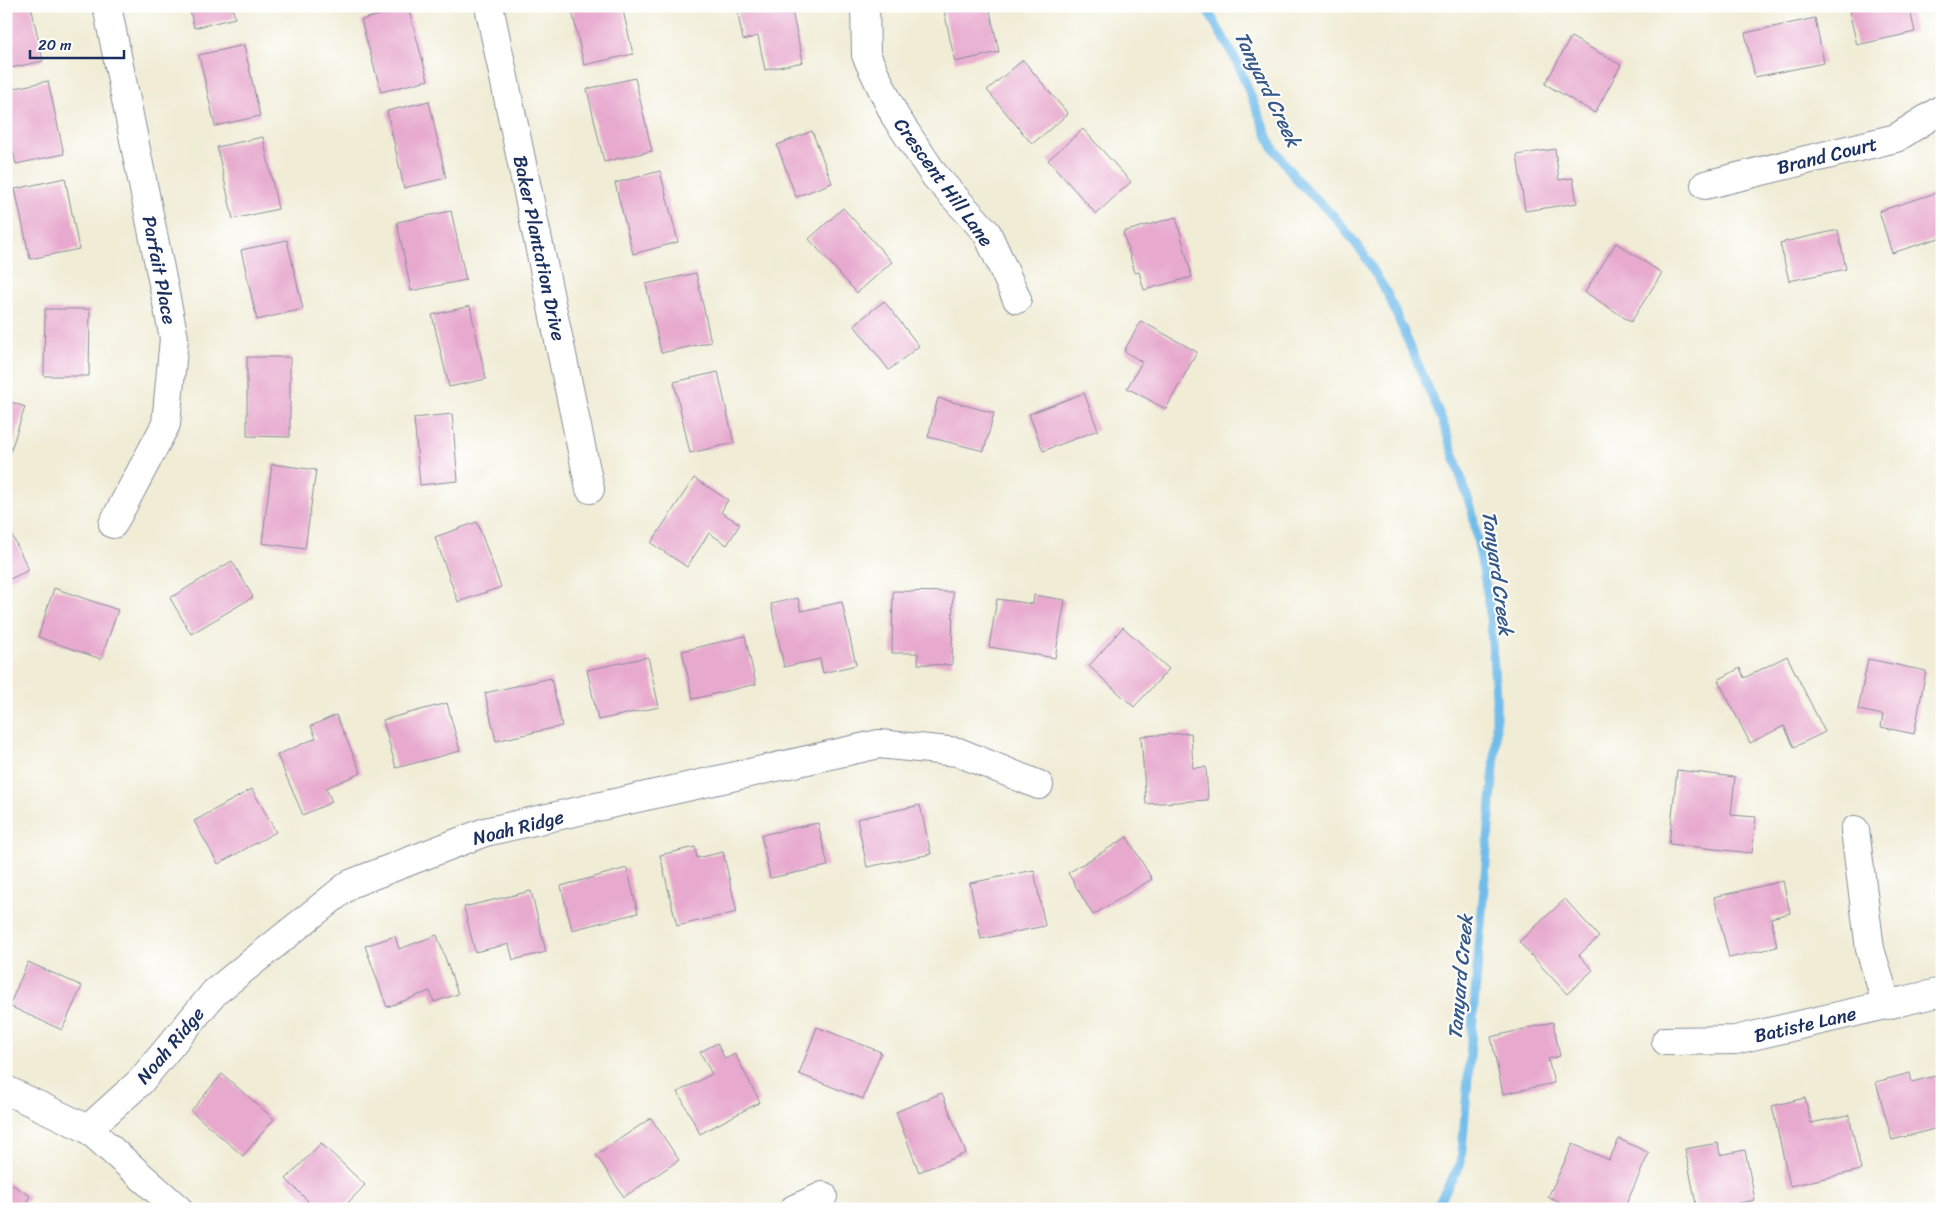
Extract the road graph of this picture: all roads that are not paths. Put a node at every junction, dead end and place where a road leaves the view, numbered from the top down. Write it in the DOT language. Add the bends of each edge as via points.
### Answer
graph roads {
  1 [pos="107,6"];
  2 [pos="489,6"];
  3 [pos="864,6"];
  4 [pos="1942,109"];
  5 [pos="1705,185"];
  6 [pos="1017,299"];
  7 [pos="590,489"];
  8 [pos="113,524"];
  9 [pos="1039,785"];
  10 [pos="1855,830"];
  11 [pos="1942,992"];
  12 [pos="1887,1005"];
  13 [pos="1666,1041"];
  14 [pos="6,1090"];
  15 [pos="88,1129"];
  16 [pos="824,1196"];
  17 [pos="178,1209"];
  18 [pos="794,1209"];
  1 -- 8 [label="street, Parfait Place" via="174,338 166,424"];
  2 -- 7 [label="street, Baker Plantation Drive"];
  3 -- 6 [label="street, Crescent Hill Lane" via="866,55 895,116 936,176 987,233"];
  4 -- 5 [label="street, Brand Court" via="1896,138"];
  9 -- 15 [label="street, Noah Ridge" via="958,752 879,744 485,832 350,884 214,992 140,1082"];
  10 -- 12 [label="street" via="1870,949"];
  11 -- 12 [label="street, Batiste Lane"];
  12 -- 13 [label="street, Batiste Lane" via="1735,1040"];
  14 -- 15 [label="street"];
  15 -- 17 [label="street"];
  16 -- 18 [label="street"];
}
